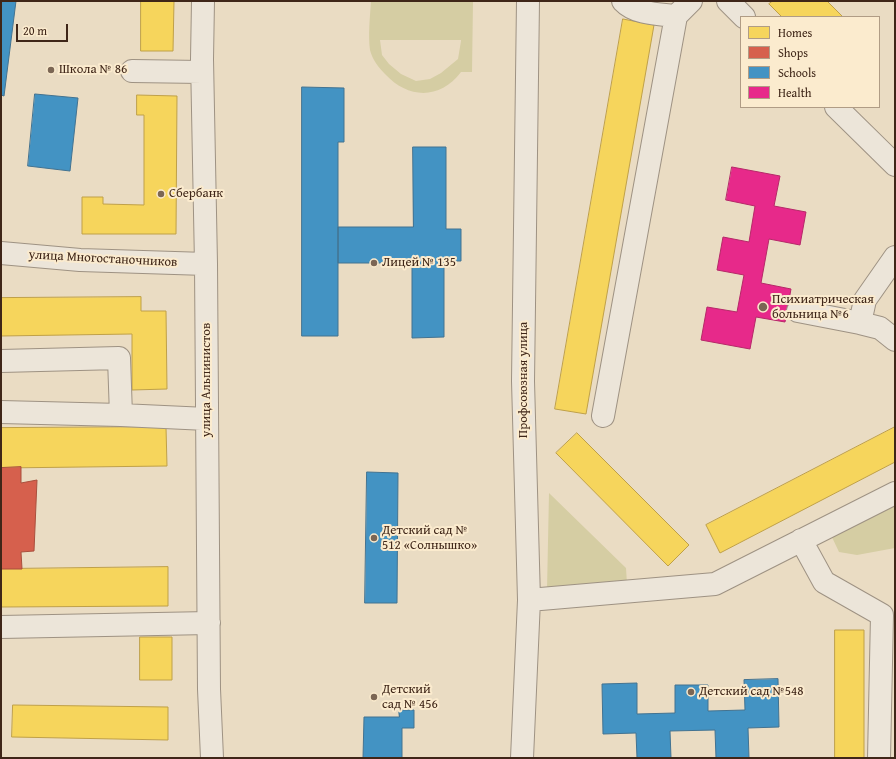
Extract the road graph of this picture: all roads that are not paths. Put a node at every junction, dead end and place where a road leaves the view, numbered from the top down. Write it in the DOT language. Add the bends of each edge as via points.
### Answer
graph roads {
  1 [pos="203,1"];
  2 [pos="528,1"];
  3 [pos="623,1"];
  4 [pos="728,1"];
  5 [pos="683,8"];
  6 [pos="743,16"];
  7 [pos="132,71"];
  8 [pos="202,72"];
  9 [pos="837,108"];
  10 [pos="895,165"];
  11 [pos="1,253"];
  12 [pos="895,257"];
  13 [pos="206,264"];
  14 [pos="798,311"];
  15 [pos="860,324"];
  16 [pos="895,340"];
  17 [pos="1,361"];
  18 [pos="1,412"];
  19 [pos="121,415"];
  20 [pos="604,416"];
  21 [pos="207,419"];
  22 [pos="895,492"];
  23 [pos="801,540"];
  24 [pos="529,600"];
  25 [pos="209,623"];
  26 [pos="1,627"];
  27 [pos="212,758"];
  28 [pos="522,758"];
  29 [pos="879,758"];
  1 -- 8 [label="street, улица Альпинистов"];
  2 -- 24 [label="street, Профсоюзная улица" via="523,381"];
  3 -- 5 [label="street" via="629,8 651,13"];
  4 -- 6 [label="street"];
  5 -- 20 [label="street"];
  7 -- 8 [label="street"];
  8 -- 13 [label="street, улица Альпинистов"];
  9 -- 10 [label="street"];
  11 -- 13 [label="street, улица Многостаночников" via="80,260"];
  12 -- 15 [label="street" via="866,300"];
  13 -- 21 [label="street, улица Альпинистов"];
  14 -- 15 [label="street"];
  15 -- 16 [label="street" via="880,328"];
  17 -- 19 [label="street" via="119,358"];
  18 -- 19 [label="street"];
  19 -- 21 [label="street"];
  21 -- 25 [label="street, улица Альпинистов"];
  22 -- 23 [label="street"];
  23 -- 24 [label="street" via="715,584"];
  23 -- 29 [label="street" via="824,582 882,615"];
  24 -- 28 [label="street, Профсоюзная улица"];
  25 -- 26 [label="street"];
  25 -- 27 [label="street, улица Альпинистов"];
}
